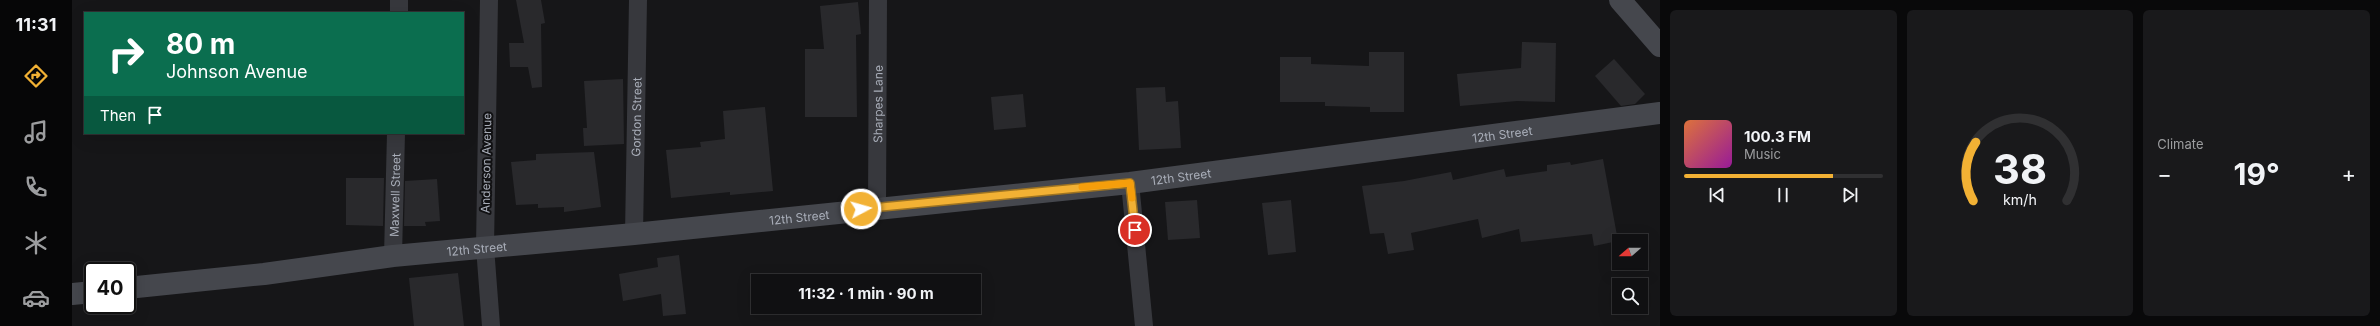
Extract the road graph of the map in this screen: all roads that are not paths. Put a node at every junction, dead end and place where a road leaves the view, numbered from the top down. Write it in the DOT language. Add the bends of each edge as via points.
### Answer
graph roads {
  1 [pos="399,0"];
  2 [pos="489,0"];
  3 [pos="638,0"];
  4 [pos="878,0"];
  5 [pos="1620,0"];
  6 [pos="399,12"];
  7 [pos="1660,46"];
  8 [pos="1660,114"];
  9 [pos="396,134"];
  10 [pos="1130,183"];
  11 [pos="876,208"];
  12 [pos="634,234"];
  13 [pos="485,247"];
  14 [pos="393,256"];
  15 [pos="136,287"];
  16 [pos="84,293"];
  17 [pos="72,294"];
  18 [pos="492,326"];
  19 [pos="1144,326"];
  1 -- 6 [label="street"];
  2 -- 13 [label="street, Anderson Avenue"];
  3 -- 12 [label="street, Gordon Street"];
  4 -- 11 [label="street, Sharpes Lane"];
  5 -- 7 [label="street"];
  8 -- 10 [label="street, 12th Street"];
  9 -- 14 [label="street, Maxwell Street"];
  10 -- 11 [label="street, 12th Street"];
  10 -- 19 [label="street"];
  11 -- 12 [label="street, 12th Street"];
  12 -- 13 [label="street, 12th Street"];
  13 -- 14 [label="street, 12th Street"];
  13 -- 18 [label="street, Anderson Avenue"];
  14 -- 15 [label="street, 12th Street" via="264,274"];
  16 -- 17 [label="street"];
}
